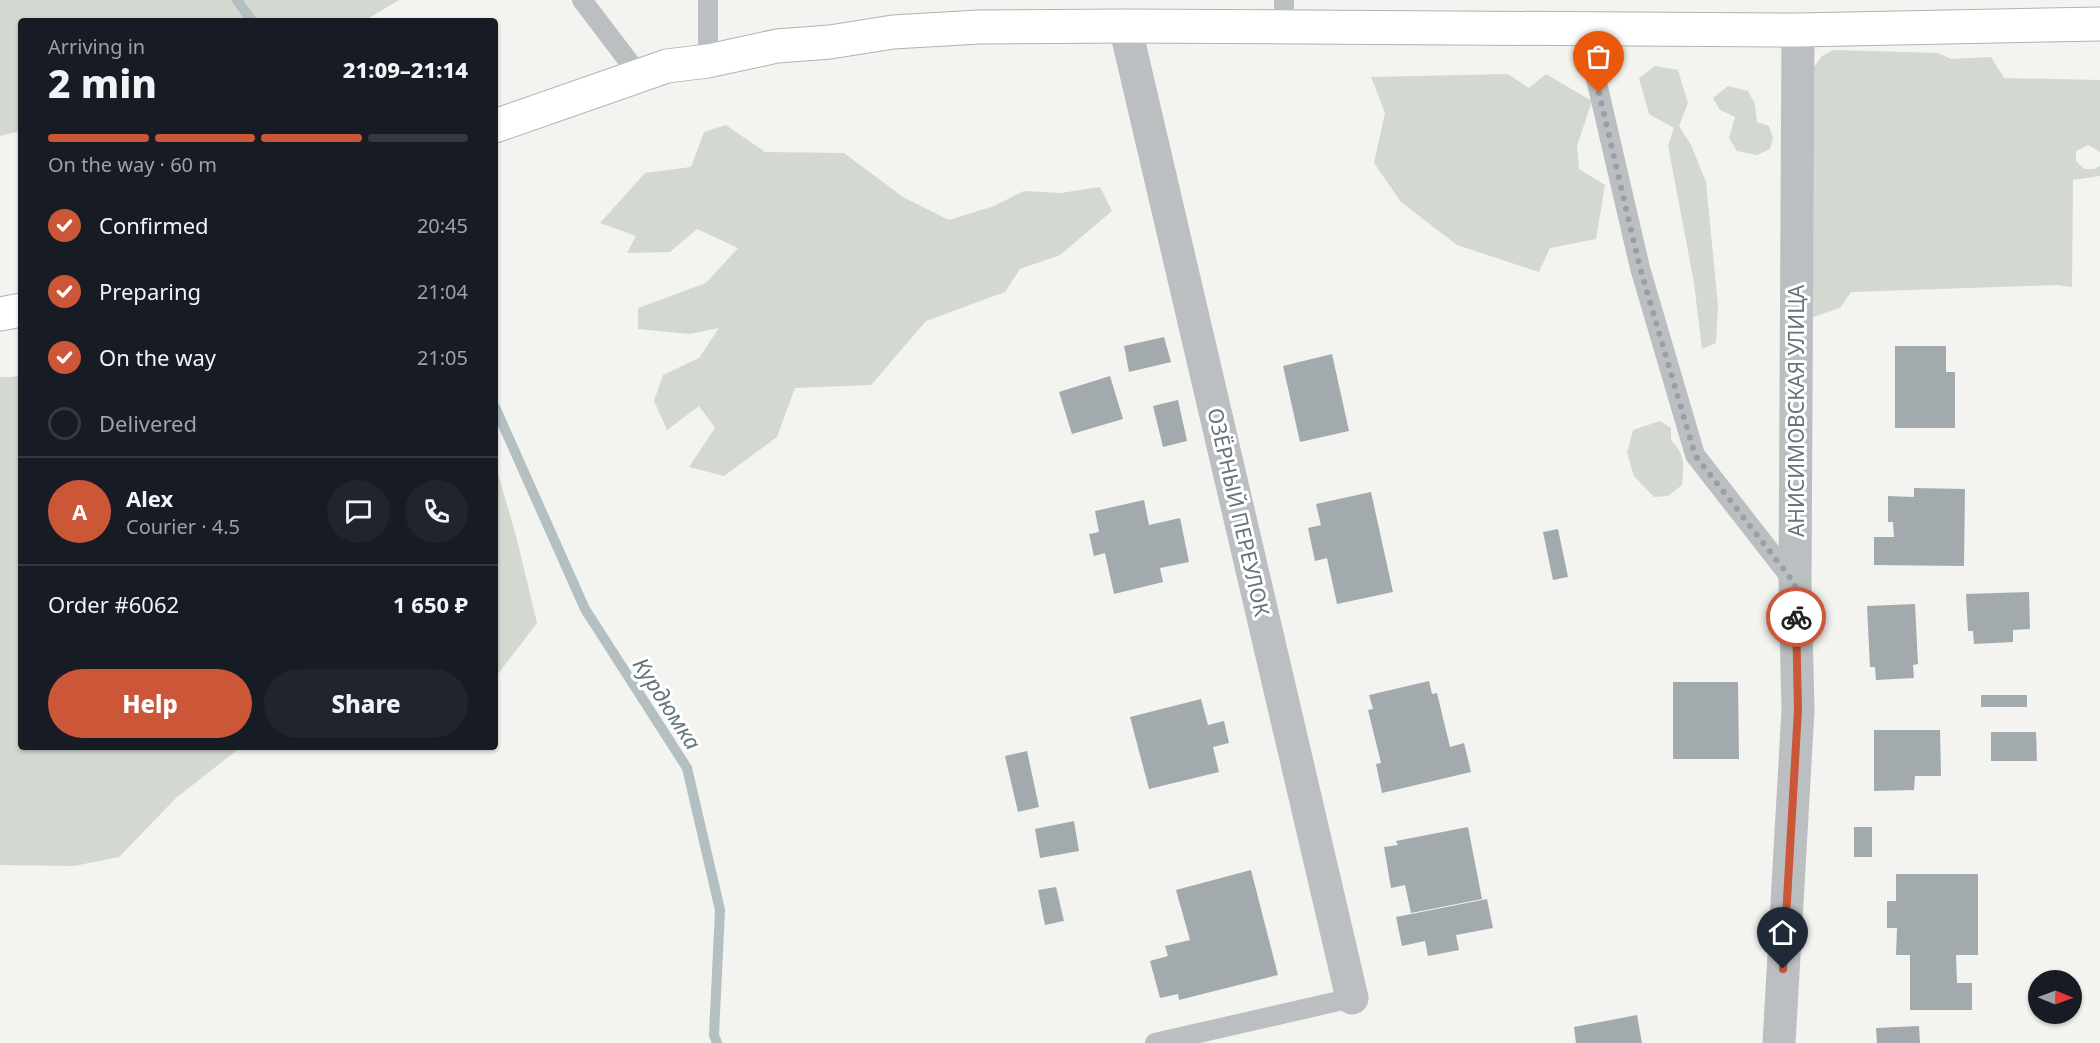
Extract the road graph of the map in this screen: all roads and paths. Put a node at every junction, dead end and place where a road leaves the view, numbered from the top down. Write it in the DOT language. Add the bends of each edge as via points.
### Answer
graph roads {
  1 [pos="582,0"];
  2 [pos="708,0"];
  3 [pos="1284,14"];
  4 [pos="2100,24"];
  5 [pos="1125,26"];
  6 [pos="1584,27"];
  7 [pos="1798,30"];
  8 [pos="708,61"];
  9 [pos="639,75"];
  10 [pos="498,125"];
  11 [pos="18,311"];
  12 [pos="0,314"];
  13 [pos="1795,584"];
  14 [pos="1352,998"];
  15 [pos="1155,1043"];
  16 [pos="1779,1043"];
  1 -- 9 [label="lane"];
  2 -- 8 [label="lane"];
  3 -- 5 [label="main road"];
  3 -- 6 [label="main road"];
  4 -- 7 [label="main road"];
  5 -- 8 [label="main road" via="893,32 777,46"];
  5 -- 14 [label="street, ОЗЁРНЫЙ ПЕРЕУЛОК"];
  6 -- 7 [label="main road"];
  6 -- 13 [label="lane" via="1640,268 1695,455"];
  7 -- 13 [label="street, АНИСИМОВСКАЯ УЛИЦА"];
  8 -- 9 [label="main road" via="667,66"];
  9 -- 10 [label="main road"];
  11 -- 12 [label="main road"];
  13 -- 16 [label="street, АНИСИМОВСКАЯ УЛИЦА" via="1798,710"];
  14 -- 15 [label="lane"];
}
